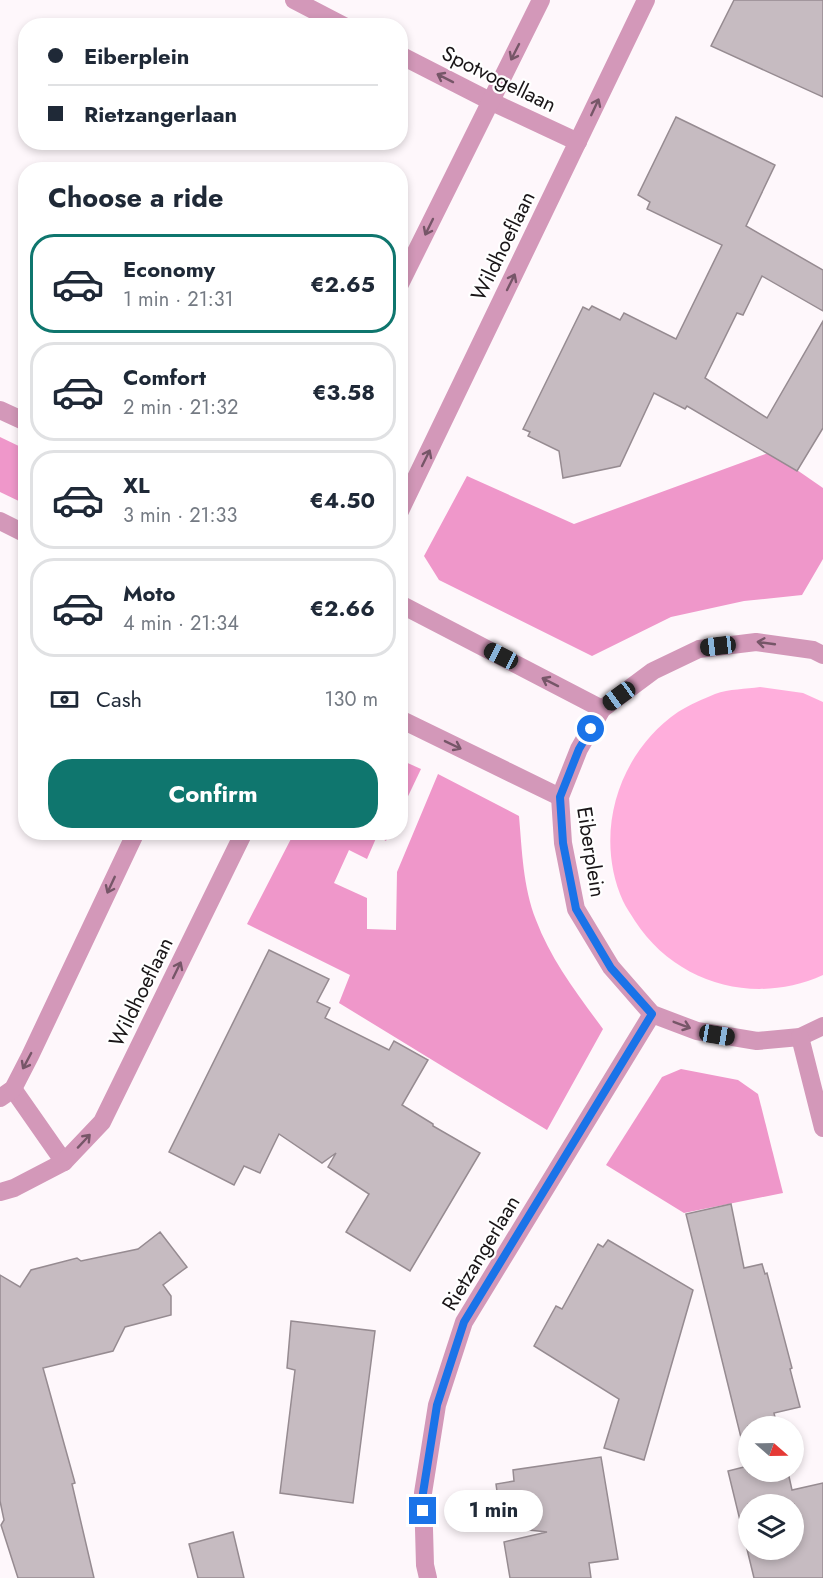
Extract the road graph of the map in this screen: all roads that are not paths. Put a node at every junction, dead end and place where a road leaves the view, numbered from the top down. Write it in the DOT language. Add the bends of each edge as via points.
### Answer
graph roads {
  1 [pos="294,0"];
  2 [pos="541,0"];
  3 [pos="646,0"];
  4 [pos="329,18"];
  5 [pos="408,59"];
  6 [pos="490,101"];
  7 [pos="578,142"];
  8 [pos="408,268"];
  9 [pos="0,410"];
  10 [pos="18,418"];
  11 [pos="408,494"];
  12 [pos="0,521"];
  13 [pos="18,530"];
  14 [pos="408,608"];
  15 [pos="823,634"];
  16 [pos="818,652"];
  17 [pos="602,709"];
  18 [pos="408,723"];
  19 [pos="560,797"];
  20 [pos="132,840"];
  21 [pos="240,840"];
  22 [pos="652,1014"];
  23 [pos="823,1026"];
  24 [pos="800,1037"];
  25 [pos="6,1094"];
  26 [pos="823,1128"];
  27 [pos="64,1162"];
  28 [pos="0,1192"];
  29 [pos="428,1578"];
  1 -- 4 [label="street"];
  2 -- 6 [label="street, one-way"];
  7 -- 3 [label="street, Wildhoeflaan, one-way"];
  6 -- 5 [label="street, Spotvogellaan, one-way"];
  6 -- 7 [label="street, Spotvogellaan"];
  6 -- 8 [label="street, one-way"];
  11 -- 7 [label="street, Wildhoeflaan, one-way"];
  9 -- 10 [label="street"];
  12 -- 13 [label="street"];
  17 -- 14 [label="street, one-way"];
  15 -- 16 [label="street"];
  16 -- 17 [label="street, Eiberplein, one-way" via="756,642 699,649 653,671"];
  17 -- 19 [label="street, Eiberplein" via="579,749"];
  18 -- 19 [label="street, one-way"];
  19 -- 22 [label="street, Eiberplein" via="563,843 576,909 611,968"];
  20 -- 25 [label="street, one-way" via="30,1056"];
  27 -- 21 [label="street, Wildhoeflaan, one-way" via="102,1122"];
  22 -- 24 [label="street, Eiberplein, one-way" via="698,1031 757,1041"];
  22 -- 29 [label="street, Rietzangerlaan" via="464,1322 437,1405 423,1493"];
  23 -- 24 [label="street, Eiberplein"];
  24 -- 26 [label="street"];
  25 -- 27 [label="street"];
  27 -- 28 [label="street, Wildhoeflaan"];
}
